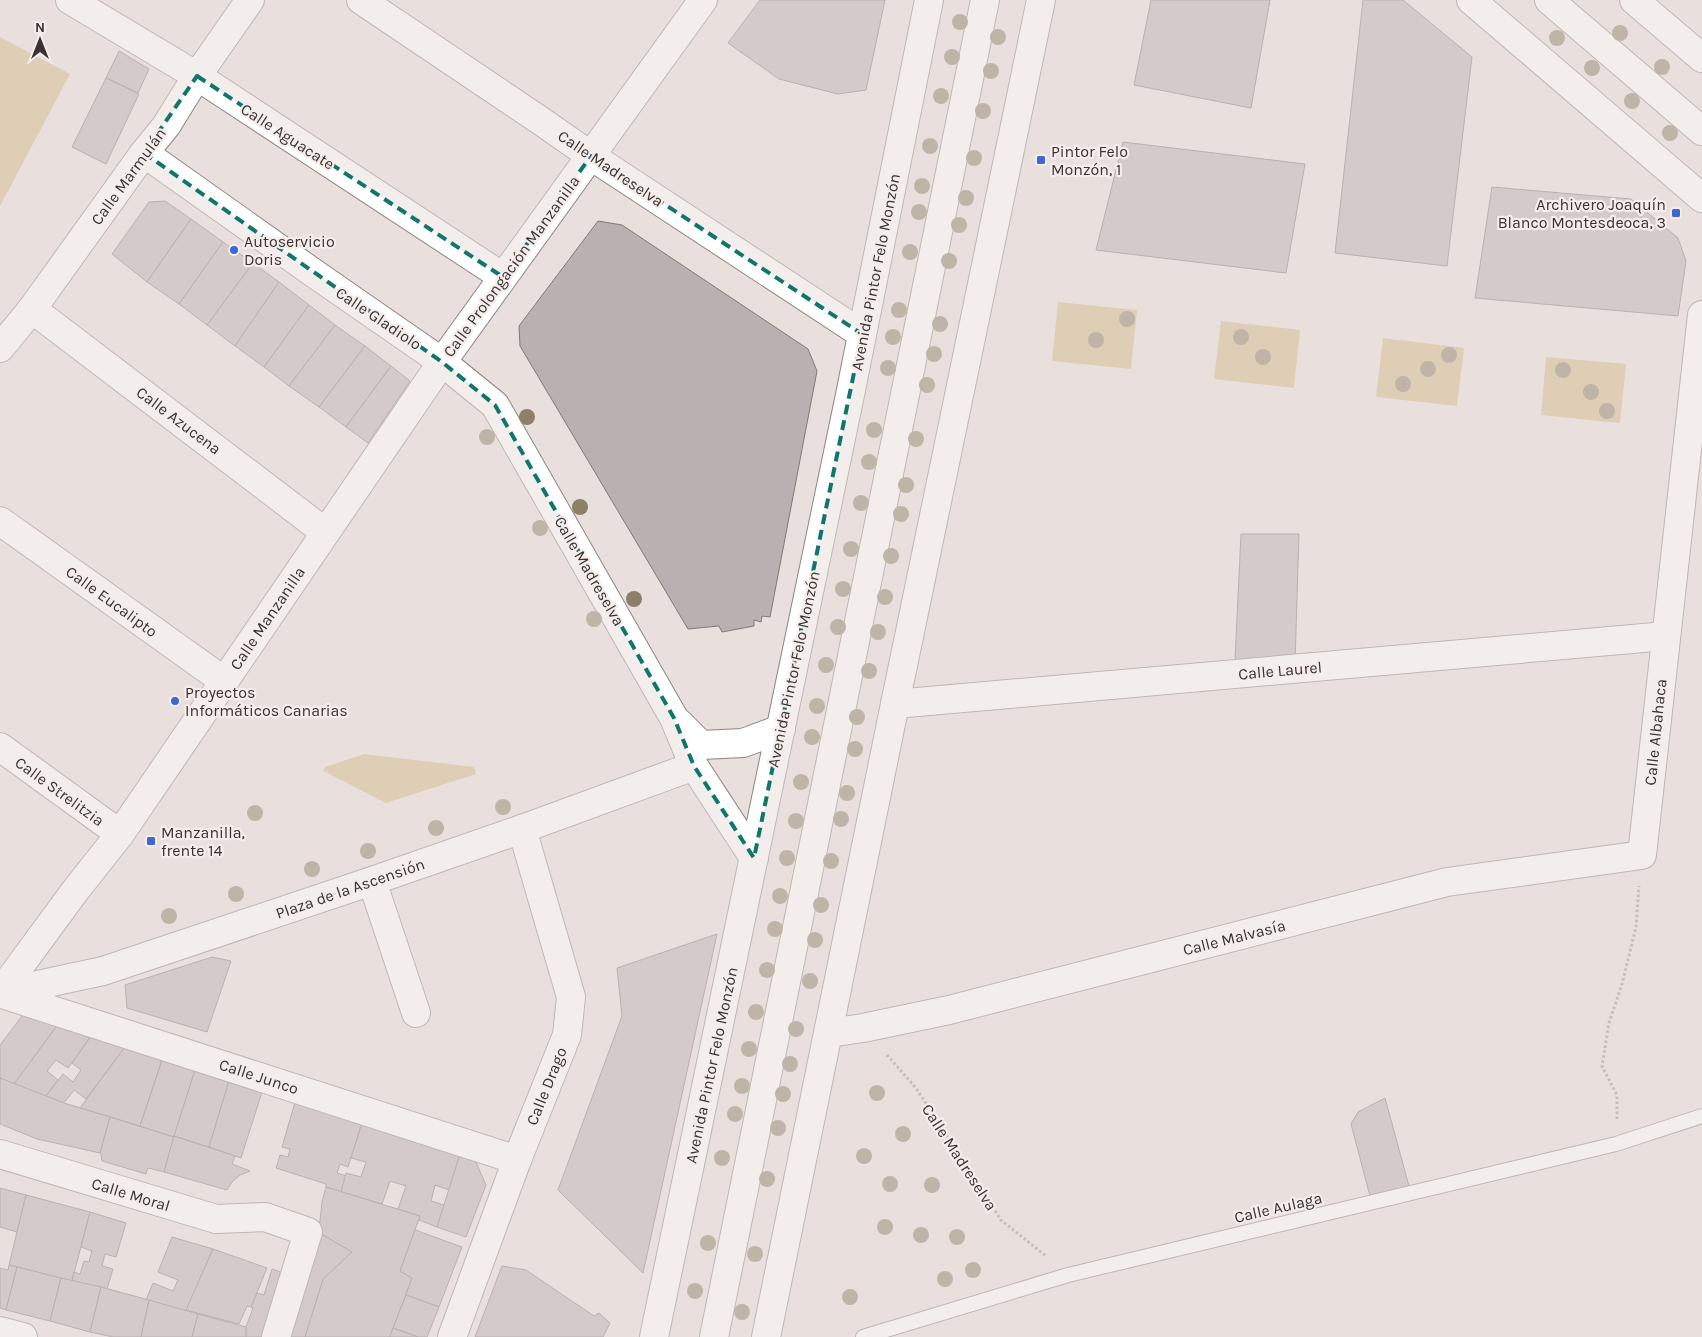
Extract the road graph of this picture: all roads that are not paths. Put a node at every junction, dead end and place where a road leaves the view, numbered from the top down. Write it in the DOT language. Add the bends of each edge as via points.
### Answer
graph roads {
  1 [pos="70,0"];
  2 [pos="250,0"];
  3 [pos="361,0"];
  4 [pos="703,0"];
  5 [pos="929,0"];
  6 [pos="985,0"];
  7 [pos="1041,0"];
  8 [pos="1471,0"];
  9 [pos="1549,0"];
  10 [pos="1634,0"];
  11 [pos="1702,58"];
  12 [pos="197,76"];
  13 [pos="1702,131"];
  14 [pos="144,153"];
  15 [pos="591,156"];
  16 [pos="1702,198"];
  17 [pos="503,277"];
  18 [pos="32,309"];
  19 [pos="1702,315"];
  20 [pos="862,334"];
  21 [pos="0,348"];
  22 [pos="442,362"];
  23 [pos="0,521"];
  24 [pos="326,532"];
  25 [pos="1666,636"];
  26 [pos="224,681"];
  27 [pos="895,704"];
  28 [pos="674,718"];
  29 [pos="781,729"];
  30 [pos="0,747"];
  31 [pos="694,766"];
  32 [pos="522,829"];
  33 [pos="120,834"];
  34 [pos="1642,855"];
  35 [pos="754,858"];
  36 [pos="372,881"];
  37 [pos="0,993"];
  38 [pos="416,1013"];
  39 [pos="829,1033"];
  40 [pos="1702,1116"];
  41 [pos="0,1154"];
  42 [pos="517,1160"];
  43 [pos="0,1331"];
  44 [pos="23,1337"];
  45 [pos="276,1337"];
  46 [pos="452,1337"];
  47 [pos="654,1337"];
  48 [pos="714,1337"];
  49 [pos="766,1337"];
  50 [pos="863,1337"];
  1 -- 12 [label="street, Calle Aguacate"];
  2 -- 12 [label="street, Calle Marmulán"];
  3 -- 15 [label="street, Calle Madreselva"];
  4 -- 15 [label="street, Calle Prolongación Manzanilla"];
  5 -- 20 [label="street, Avenida Pintor Felo Monzón"];
  6 -- 48 [label="street"];
  7 -- 27 [label="street"];
  8 -- 16 [label="street"];
  9 -- 13 [label="street"];
  10 -- 11 [label="street"];
  12 -- 14 [label="street, Calle Marmulán" via="166,126"];
  12 -- 17 [label="street, Calle Aguacate"];
  14 -- 18 [label="street, Calle Marmulán"];
  14 -- 22 [label="street, Calle Gladiolo"];
  15 -- 17 [label="street, Calle Prolongación Manzanilla"];
  15 -- 20 [label="street, Calle Madreselva"];
  17 -- 22 [label="street, Calle Prolongación Manzanilla"];
  18 -- 21 [label="street, Calle Marmulán"];
  18 -- 24 [label="street, Calle Azucena"];
  19 -- 25 [label="street, Calle Albahaca"];
  20 -- 29 [label="street, Avenida Pintor Felo Monzón"];
  22 -- 24 [label="street, Calle Manzanilla"];
  22 -- 28 [label="street, Calle Madreselva" via="495,405"];
  23 -- 26 [label="street, Calle Eucalipto"];
  24 -- 26 [label="street, Calle Manzanilla"];
  25 -- 27 [label="street, Calle Laurel"];
  25 -- 34 [label="street, Calle Albahaca"];
  26 -- 33 [label="street, Calle Manzanilla"];
  27 -- 39 [label="street"];
  28 -- 29 [label="street, Calle Madreselva" via="701,745 742,743"];
  28 -- 31 [label="street, Calle Madreselva"];
  29 -- 35 [label="street, Avenida Pintor Felo Monzón"];
  30 -- 33 [label="street, Calle Strelitzia"];
  31 -- 32 [label="street, Plaza de la Ascensión"];
  31 -- 35 [label="street, Calle Madreselva"];
  32 -- 36 [label="street, Plaza de la Ascensión"];
  32 -- 42 [label="street, Calle Drago" via="571,997 566,1036"];
  33 -- 37 [label="street, Calle Manzanilla"];
  34 -- 39 [label="street, Calle Malvasía" via="1447,882 959,1007"];
  35 -- 47 [label="street, Avenida Pintor Felo Monzón"];
  36 -- 37 [label="street, Plaza de la Ascensión" via="103,971"];
  36 -- 38 [label="street"];
  37 -- 42 [label="street, Calle Junco"];
  39 -- 49 [label="street"];
  40 -- 50 [label="lane, Calle Aulaga" via="1616,1144 1068,1275"];
  41 -- 45 [label="street, Calle Moral" via="216,1219 265,1218 308,1232"];
  42 -- 46 [label="street, Calle Drago"];
  43 -- 44 [label="street"];
}
